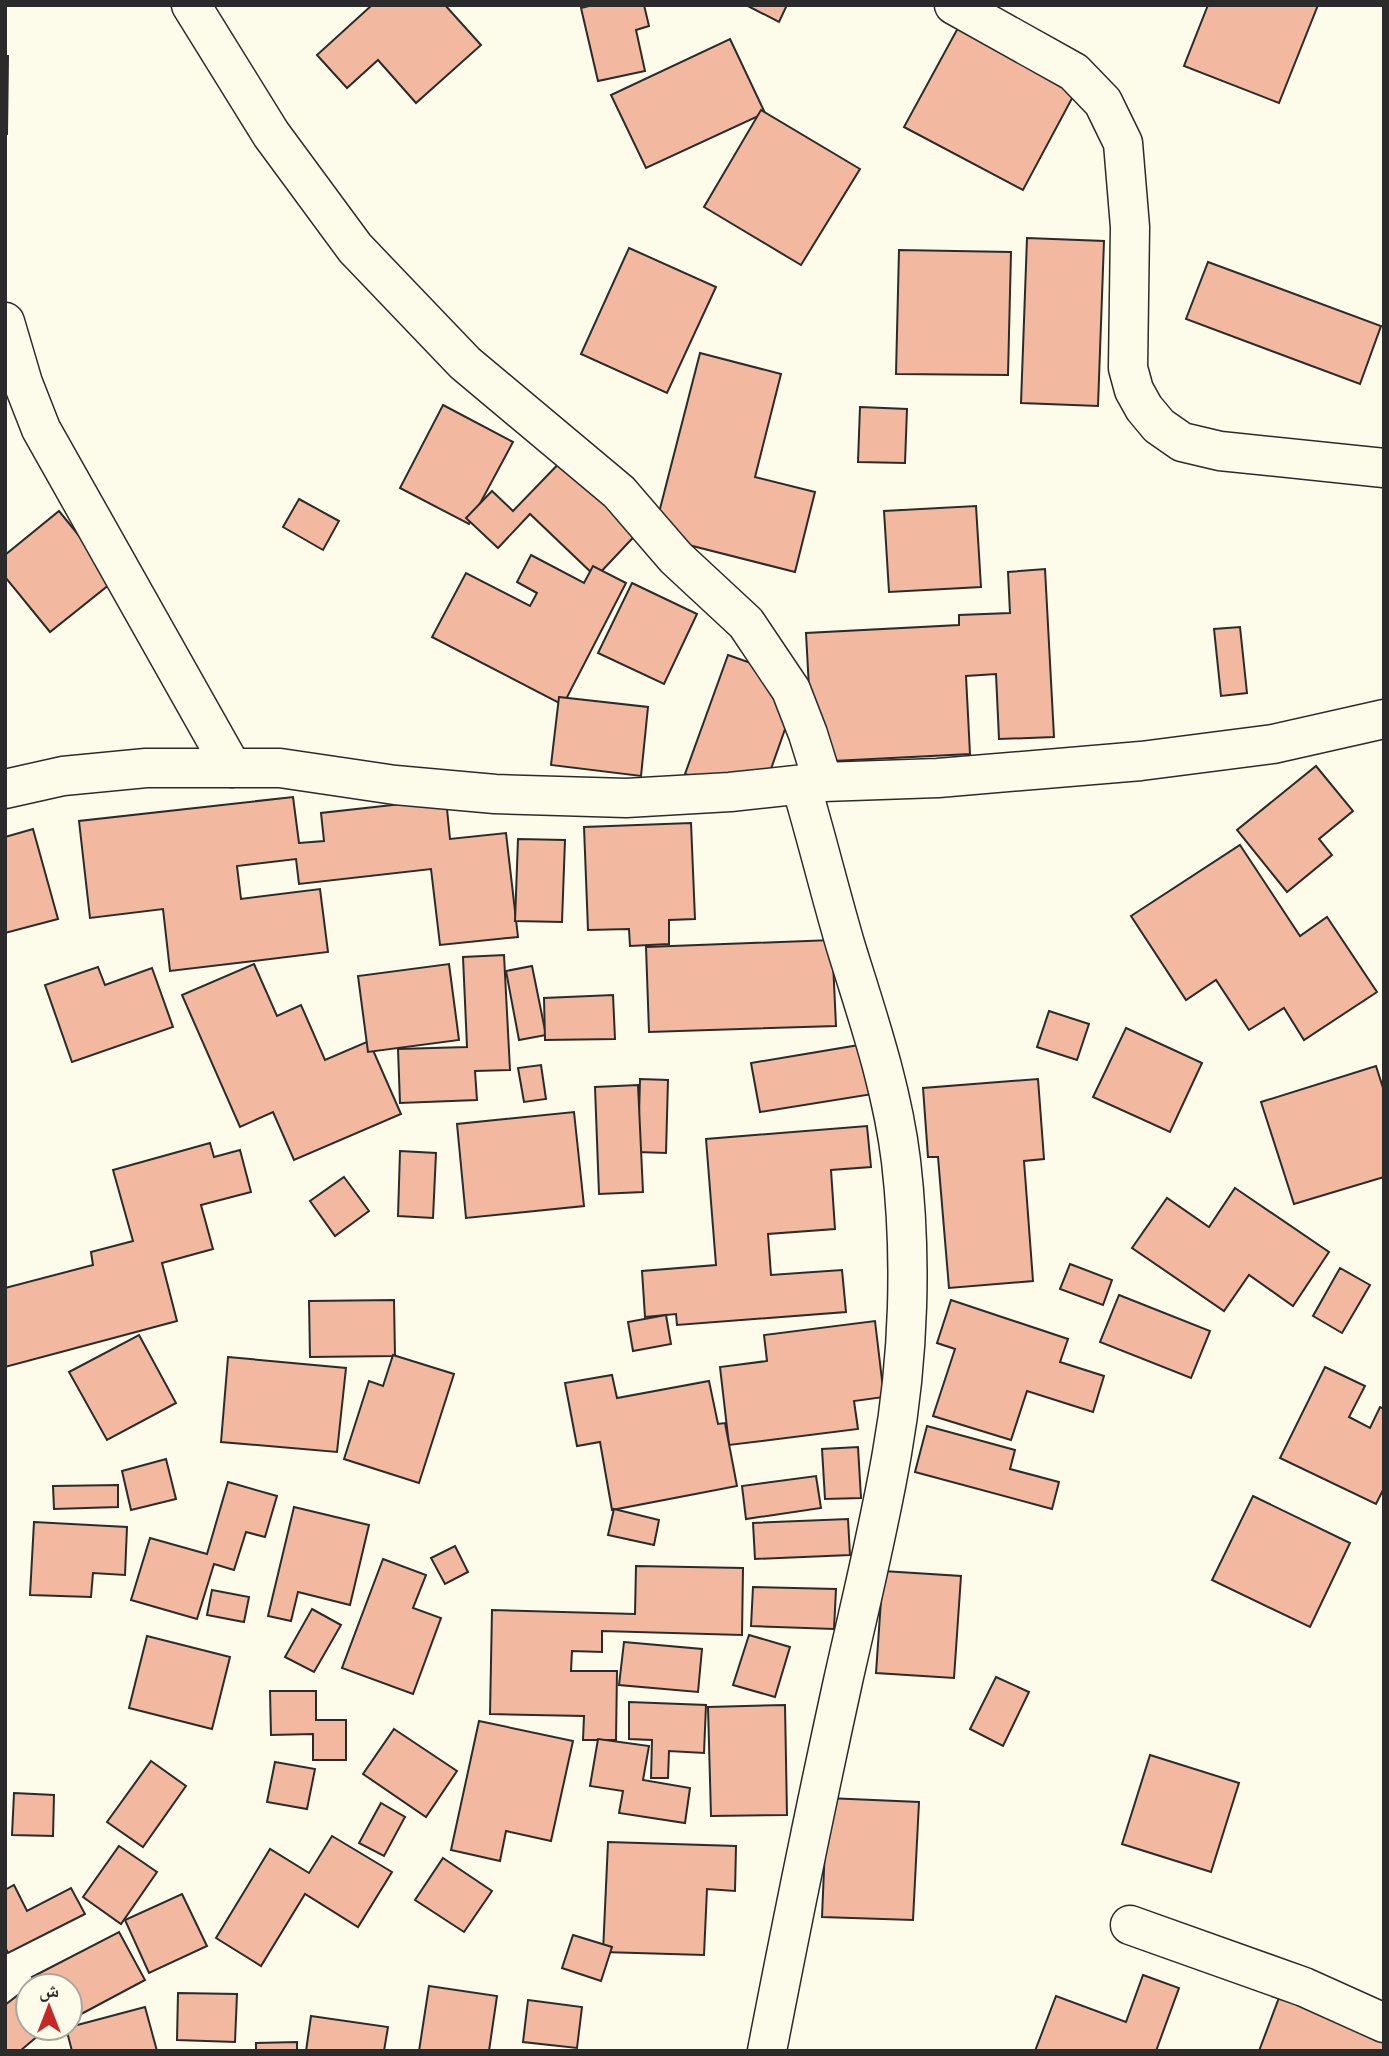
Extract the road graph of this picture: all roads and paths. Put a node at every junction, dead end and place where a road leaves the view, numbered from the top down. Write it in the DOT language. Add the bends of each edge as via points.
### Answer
graph roads {
  1 [pos="191,5"];
  2 [pos="954,5"];
  3 [pos="5,322"];
  4 [pos="1384,468"];
  5 [pos="1384,719"];
  6 [pos="233,768"];
  7 [pos="812,783"];
  8 [pos="5,789"];
  9 [pos="1130,1925"];
  10 [pos="1384,2023"];
  11 [pos="767,2051"];
  1 -- 7 [label="street" via="271,134 355,248 465,363 619,492 676,558 746,623 791,690 808,734"];
  2 -- 4 [label="street" via="1074,72 1103,102 1123,143 1130,227 1128,368 1134,390 1159,426 1182,442 1220,451"];
  3 -- 6 [label="street" via="41,429"];
  5 -- 7 [label="street" via="1273,744 1141,761"];
  6 -- 7 [label="street" via="279,768 495,794 626,798"];
  6 -- 8 [label="street" via="146,768 62,776"];
  7 -- 11 [label="street" via="826,878 894,1115 906,1235 906,1318 893,1451"];
  9 -- 10 [label="street" via="1304,1987"];
}
